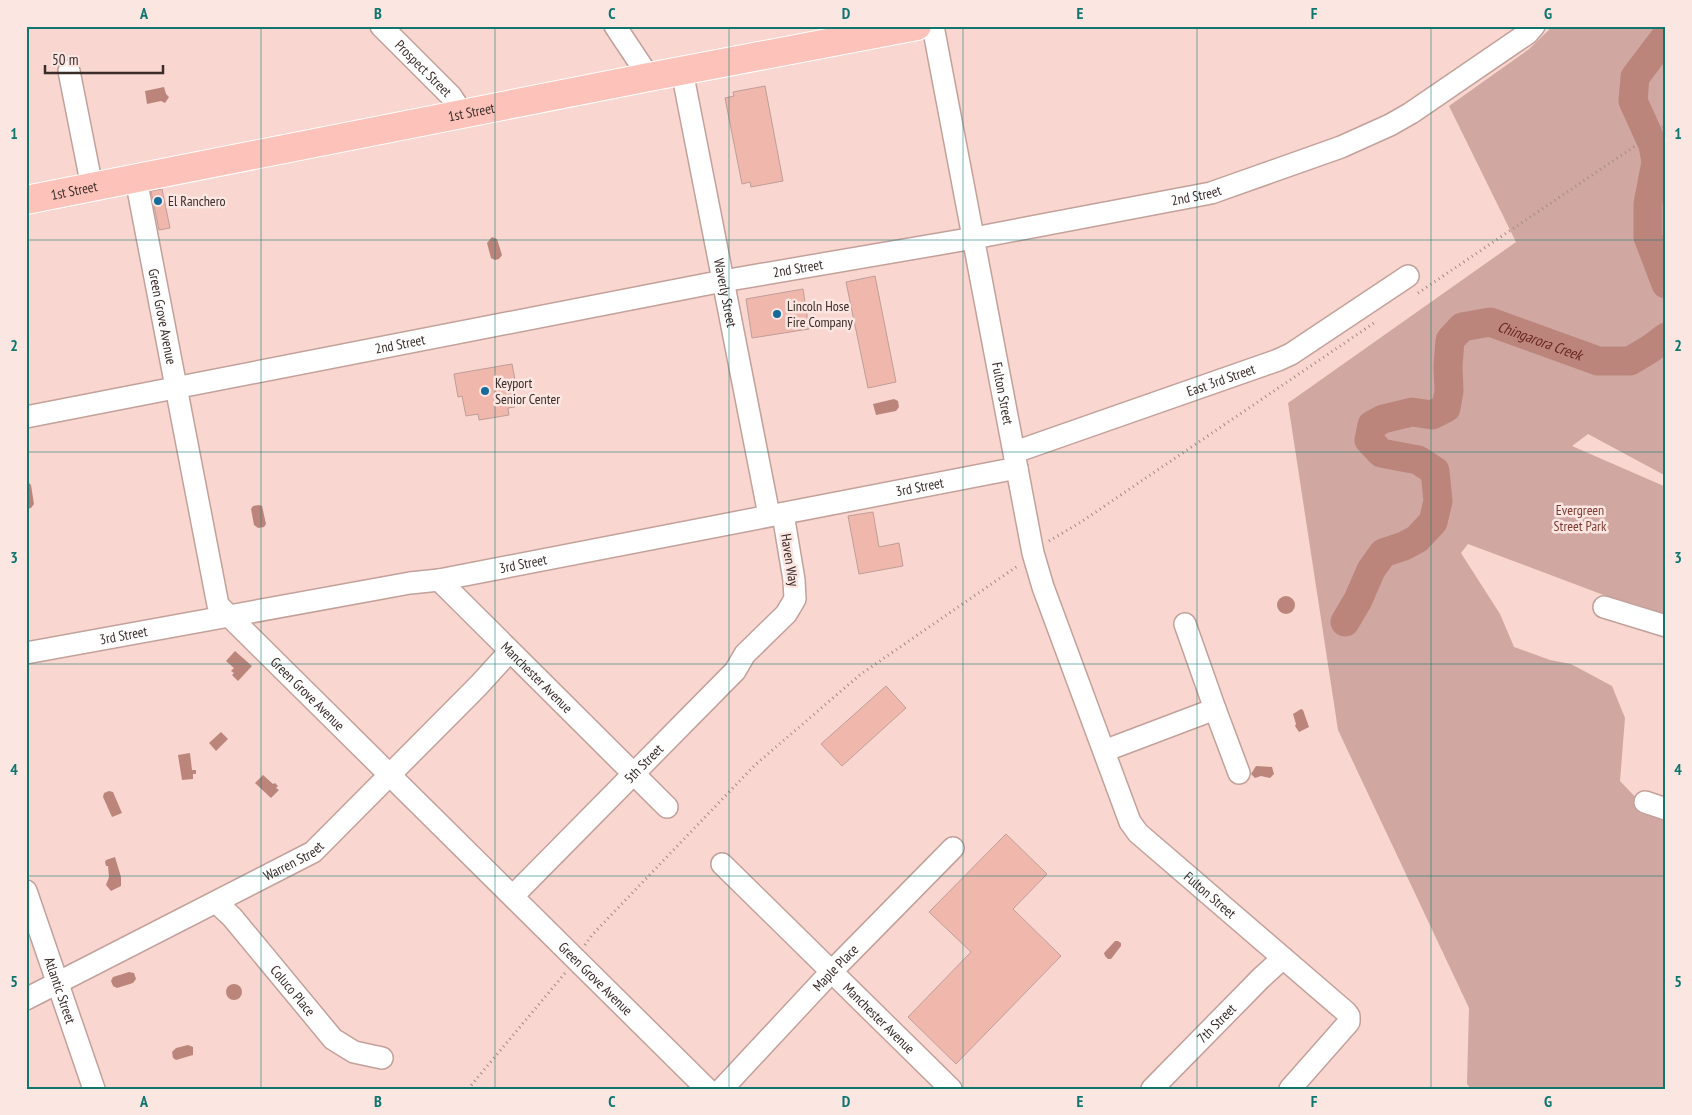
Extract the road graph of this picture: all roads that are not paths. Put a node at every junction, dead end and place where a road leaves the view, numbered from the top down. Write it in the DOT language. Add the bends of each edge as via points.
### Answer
graph roads {
  1 [pos="381,26"];
  2 [pos="615,26"];
  3 [pos="917,26"];
  4 [pos="933,26"];
  5 [pos="1534,26"];
  6 [pos="861,31"];
  7 [pos="69,71"];
  8 [pos="682,71"];
  9 [pos="650,77"];
  10 [pos="461,114"];
  11 [pos="136,179"];
  12 [pos="92,187"];
  13 [pos="26,200"];
  14 [pos="974,238"];
  15 [pos="723,281"];
  16 [pos="1412,285"];
  17 [pos="177,389"];
  18 [pos="26,417"];
  19 [pos="1016,460"];
  20 [pos="776,514"];
  21 [pos="438,580"];
  22 [pos="1604,607"];
  23 [pos="230,616"];
  24 [pos="1185,624"];
  25 [pos="1666,626"];
  26 [pos="771,628"];
  27 [pos="510,652"];
  28 [pos="26,653"];
  29 [pos="1215,709"];
  30 [pos="1104,750"];
  31 [pos="1239,773"];
  32 [pos="389,774"];
  33 [pos="634,774"];
  34 [pos="1646,802"];
  35 [pos="667,808"];
  36 [pos="1666,809"];
  37 [pos="953,848"];
  38 [pos="722,864"];
  39 [pos="26,892"];
  40 [pos="513,896"];
  41 [pos="217,903"];
  42 [pos="1283,958"];
  43 [pos="832,971"];
  44 [pos="57,983"];
  45 [pos="26,998"];
  46 [pos="382,1058"];
  47 [pos="94,1089"];
  48 [pos="706,1089"];
  49 [pos="722,1089"];
  50 [pos="951,1089"];
  51 [pos="1152,1089"];
  52 [pos="1290,1089"];
  1 -- 10 [label="street, Prospect Street" via="451,96"];
  2 -- 9 [label="street"];
  3 -- 6 [label="main road, 1st Street"];
  4 -- 14 [label="street, Fulton Street"];
  5 -- 14 [label="street, 2nd Street" via="1528,34 1411,113 1341,146 1210,193"];
  6 -- 8 [label="main road, 1st Street"];
  7 -- 12 [label="street"];
  8 -- 9 [label="main road, 1st Street"];
  8 -- 15 [label="street, Waverly Street"];
  9 -- 10 [label="main road, 1st Street"];
  10 -- 11 [label="main road, 1st Street"];
  11 -- 12 [label="main road, 1st Street"];
  11 -- 17 [label="street, Green Grove Avenue"];
  12 -- 13 [label="main road, 1st Street"];
  14 -- 15 [label="street, 2nd Street"];
  14 -- 19 [label="street, Fulton Street"];
  15 -- 17 [label="street, 2nd Street"];
  15 -- 20 [label="street, Waverly Street"];
  16 -- 19 [label="street, East 3rd Street" via="1284,357"];
  17 -- 18 [label="street, 2nd Street"];
  17 -- 23 [label="street, Green Grove Avenue" via="218,605"];
  19 -- 20 [label="street, 3rd Street"];
  19 -- 30 [label="street, Fulton Street" via="1043,587"];
  20 -- 21 [label="street, 3rd Street"];
  20 -- 26 [label="street, Haven Way" via="796,599"];
  21 -- 23 [label="street, 3rd Street"];
  21 -- 27 [label="street, Manchester Avenue"];
  22 -- 25 [label="street"];
  23 -- 28 [label="street, 3rd Street"];
  23 -- 32 [label="street, Green Grove Avenue"];
  24 -- 29 [label="street"];
  26 -- 33 [label="street, 5th Street" via="735,671"];
  27 -- 32 [label="street, Warren Street"];
  27 -- 33 [label="street, Manchester Avenue"];
  29 -- 30 [label="street"];
  29 -- 31 [label="street"];
  30 -- 42 [label="street, Fulton Street" via="1130,822 1138,833"];
  32 -- 40 [label="street, Green Grove Avenue"];
  32 -- 41 [label="street, Warren Street" via="313,852"];
  33 -- 35 [label="street, Manchester Avenue"];
  33 -- 40 [label="street, 5th Street"];
  34 -- 36 [label="street"];
  37 -- 43 [label="street, Maple Place"];
  38 -- 43 [label="street, Manchester Avenue"];
  39 -- 44 [label="street, Atlantic Street"];
  40 -- 48 [label="street, Green Grove Avenue"];
  41 -- 44 [label="street, Warren Street"];
  41 -- 46 [label="street, Coluco Place" via="334,1039 354,1052"];
  42 -- 51 [label="street, 7th Street"];
  42 -- 52 [label="street, Fulton Street" via="1346,1012 1355,1015"];
  43 -- 49 [label="street, Maple Place"];
  43 -- 50 [label="street, Manchester Avenue"];
  44 -- 45 [label="street, Warren Street"];
  44 -- 47 [label="street, Atlantic Street"];
}
